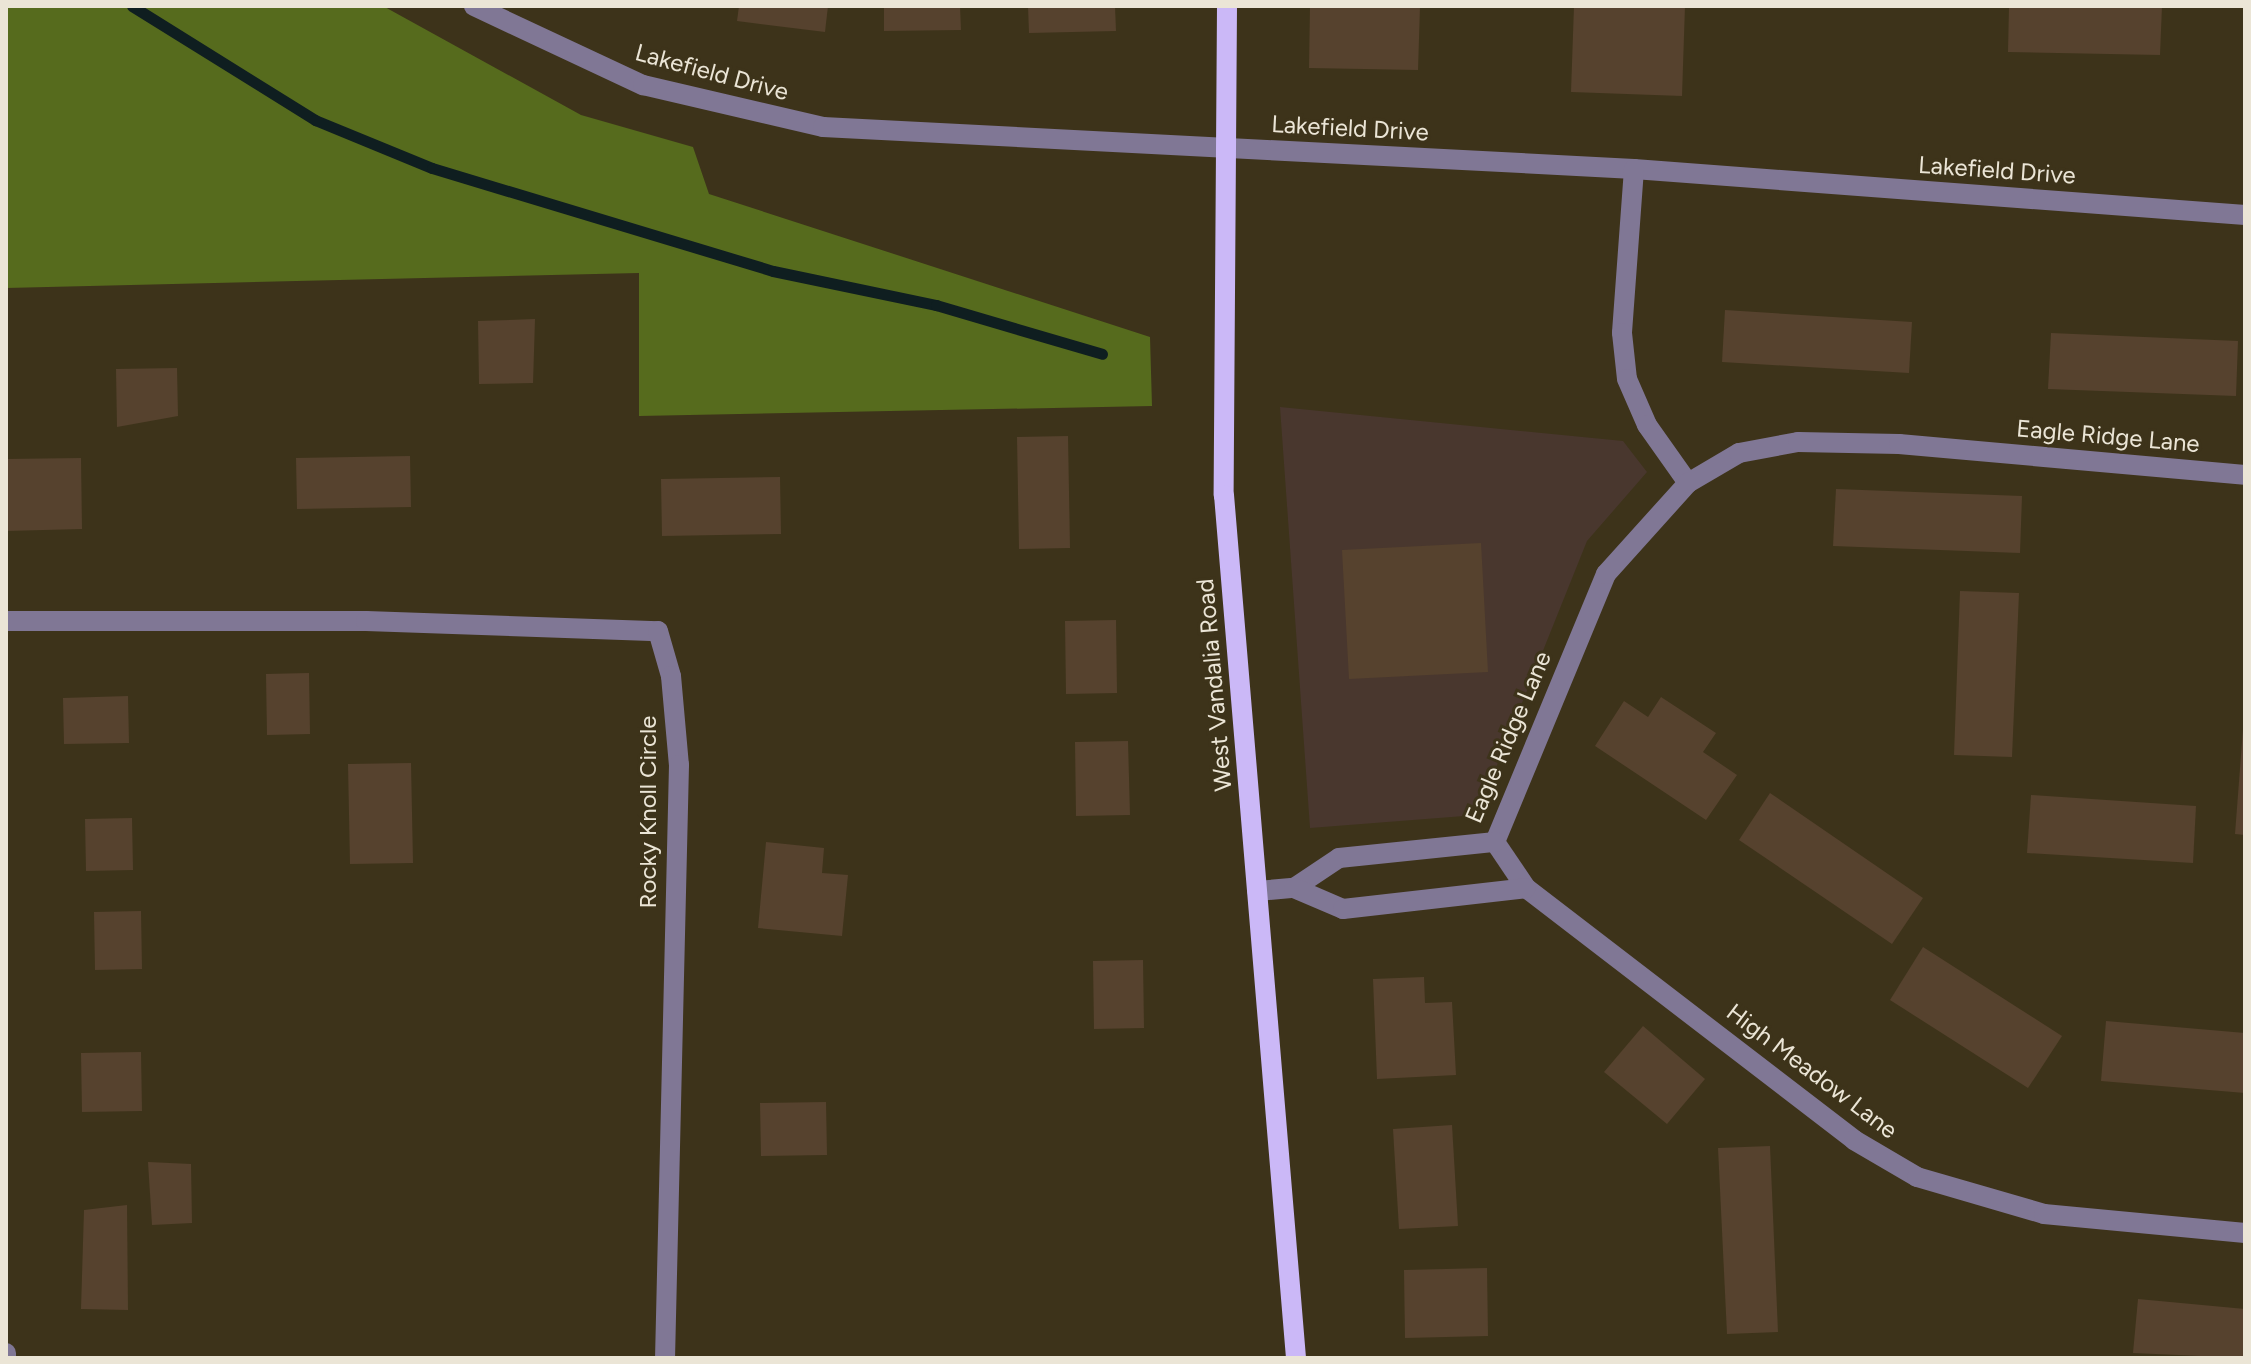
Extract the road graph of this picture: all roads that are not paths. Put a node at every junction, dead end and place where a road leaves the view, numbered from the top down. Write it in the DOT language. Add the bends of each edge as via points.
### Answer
graph roads {
  1 [pos="474,6"];
  2 [pos="1227,6"];
  3 [pos="1222,148"];
  4 [pos="1634,169"];
  5 [pos="2245,215"];
  6 [pos="2245,475"];
  7 [pos="1688,483"];
  8 [pos="6,621"];
  9 [pos="1495,842"];
  10 [pos="1294,888"];
  11 [pos="1526,888"];
  12 [pos="1257,891"];
  13 [pos="2245,1233"];
  14 [pos="665,1358"];
  15 [pos="1296,1358"];
  1 -- 3 [label="street, Lakefield Drive" via="643,85 823,127"];
  2 -- 3 [label="main road, West Vandalia Road"];
  3 -- 4 [label="street, Lakefield Drive"];
  3 -- 12 [label="main road, West Vandalia Road" via="1224,495"];
  4 -- 5 [label="street, Lakefield Drive"];
  4 -- 7 [label="street" via="1622,333 1627,379 1647,425"];
  6 -- 7 [label="street, Eagle Ridge Lane" via="1798,442 1739,453"];
  7 -- 9 [label="street, Eagle Ridge Lane" via="1606,574"];
  8 -- 14 [label="street, Rocky Knoll Circle" via="366,621 658,631 671,676 679,765"];
  9 -- 10 [label="street, Eagle Ridge Lane" via="1339,858"];
  9 -- 11 [label="street, High Meadow Lane"];
  10 -- 11 [label="street" via="1343,909"];
  10 -- 12 [label="street"];
  11 -- 13 [label="street, High Meadow Lane" via="1854,1140 1917,1177 2044,1214"];
  12 -- 15 [label="main road, West Vandalia Road"];
}
